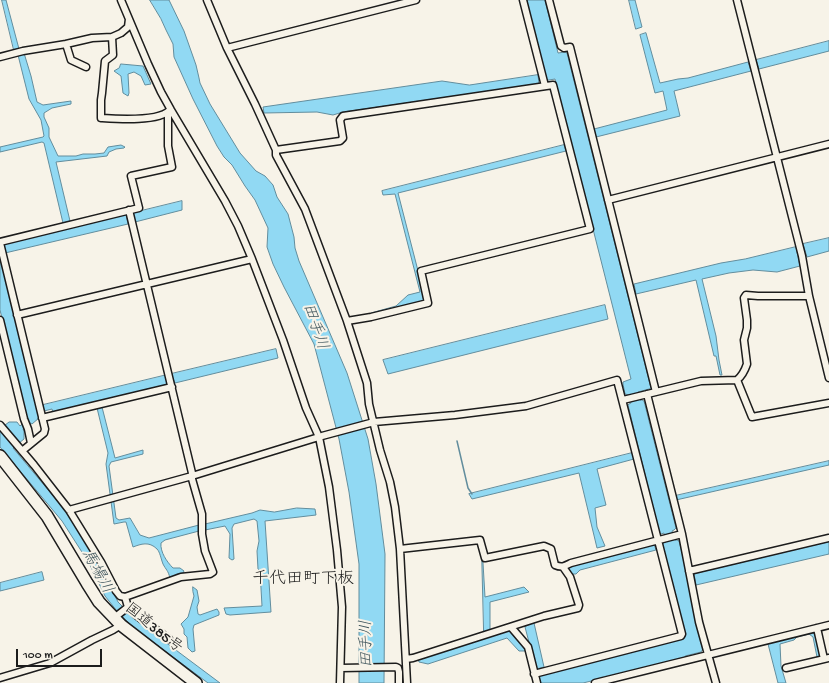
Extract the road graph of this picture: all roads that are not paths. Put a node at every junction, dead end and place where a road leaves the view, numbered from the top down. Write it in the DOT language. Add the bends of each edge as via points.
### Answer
graph roads {
  1 [pos="122,0"];
  2 [pos="207,0"];
  3 [pos="416,0"];
  4 [pos="523,0"];
  5 [pos="549,0"];
  6 [pos="737,0"];
  7 [pos="129,18"];
  8 [pos="112,36"];
  9 [pos="66,44"];
  10 [pos="227,48"];
  11 [pos="0,57"];
  12 [pos="86,67"];
  13 [pos="545,86"];
  14 [pos="169,111"];
  15 [pos="829,144"];
  16 [pos="276,150"];
  17 [pos="777,157"];
  18 [pos="608,200"];
  19 [pos="129,210"];
  20 [pos="0,242"];
  21 [pos="252,259"];
  22 [pos="147,284"];
  23 [pos="809,296"];
  24 [pos="17,315"];
  25 [pos="0,320"];
  26 [pos="347,321"];
  27 [pos="829,345"];
  28 [pos="822,347"];
  29 [pos="829,378"];
  30 [pos="737,380"];
  31 [pos="172,387"];
  32 [pos="656,392"];
  33 [pos="647,394"];
  34 [pos="626,400"];
  35 [pos="829,403"];
  36 [pos="42,418"];
  37 [pos="371,423"];
  38 [pos="0,425"];
  39 [pos="320,436"];
  40 [pos="31,443"];
  41 [pos="20,449"];
  42 [pos="0,456"];
  43 [pos="192,476"];
  44 [pos="69,510"];
  45 [pos="679,535"];
  46 [pos="829,538"];
  47 [pos="661,539"];
  48 [pos="400,549"];
  49 [pos="563,567"];
  50 [pos="689,571"];
  51 [pos="125,597"];
  52 [pos="127,607"];
  53 [pos="117,619"];
  54 [pos="829,625"];
  55 [pos="511,627"];
  56 [pos="816,628"];
  57 [pos="169,639"];
  58 [pos="708,656"];
  59 [pos="406,659"];
  60 [pos="827,659"];
  61 [pos="343,668"];
  62 [pos="786,668"];
  63 [pos="534,674"];
  64 [pos="0,678"];
  65 [pos="196,683"];
  66 [pos="340,683"];
  67 [pos="399,683"];
  68 [pos="407,683"];
  69 [pos="537,683"];
  70 [pos="595,683"];
  71 [pos="716,683"];
  1 -- 7 [label="street"];
  2 -- 10 [label="street"];
  3 -- 10 [label="street"];
  4 -- 13 [label="street"];
  5 -- 18 [label="street" via="560,46 570,47"];
  6 -- 17 [label="street"];
  7 -- 8 [label="street" via="128,27"];
  7 -- 14 [label="street"];
  8 -- 9 [label="street"];
  8 -- 14 [label="street" via="113,55 105,61 101,118 148,118"];
  9 -- 11 [label="street"];
  9 -- 12 [label="street" via="71,60"];
  10 -- 16 [label="street"];
  13 -- 16 [label="street" via="343,116 340,120 343,138 340,141"];
  13 -- 26 [label="street" via="553,85 590,229 421,271 428,303"];
  14 -- 19 [label="street" via="168,146 172,167 131,176 139,208"];
  14 -- 21 [label="street" via="228,207"];
  15 -- 17 [label="street"];
  16 -- 26 [label="street" via="276,155 305,208"];
  17 -- 18 [label="street"];
  17 -- 23 [label="street" via="802,256"];
  18 -- 32 [label="street"];
  19 -- 20 [label="street"];
  19 -- 22 [label="street"];
  20 -- 24 [label="street"];
  21 -- 22 [label="street"];
  21 -- 39 [label="street" via="306,408"];
  22 -- 24 [label="street"];
  22 -- 31 [label="street"];
  23 -- 28 [label="street"];
  23 -- 30 [label="street" via="746,295 744,298 747,328 744,340 747,364"];
  24 -- 36 [label="street"];
  25 -- 40 [label="street"];
  26 -- 37 [label="street" via="367,383"];
  27 -- 28 [label="street"];
  28 -- 29 [label="street"];
  30 -- 32 [label="street" via="701,382"];
  30 -- 35 [label="street" via="752,417"];
  31 -- 36 [label="street"];
  31 -- 43 [label="street"];
  32 -- 33 [label="street"];
  33 -- 34 [label="street"];
  33 -- 45 [label="street"];
  34 -- 37 [label="street" via="617,380 526,406"];
  34 -- 47 [label="street"];
  36 -- 40 [label="street" via="44,433"];
  37 -- 39 [label="street"];
  37 -- 48 [label="street" via="396,507"];
  38 -- 41 [label="street"];
  39 -- 43 [label="street"];
  39 -- 61 [label="street" via="338,557"];
  40 -- 41 [label="street"];
  41 -- 44 [label="street"];
  42 -- 53 [label="highway, 国道385号" via="47,516 99,602"];
  43 -- 44 [label="street"];
  43 -- 51 [label="street" via="202,514 205,551 213,572 181,577"];
  44 -- 51 [label="street" via="116,591"];
  45 -- 47 [label="street"];
  45 -- 50 [label="street"];
  46 -- 50 [label="street"];
  47 -- 49 [label="street"];
  47 -- 63 [label="street" via="682,634"];
  48 -- 49 [label="street" via="480,540 485,558 544,546 552,549 556,565"];
  48 -- 59 [label="street"];
  49 -- 55 [label="street" via="570,577 578,608"];
  50 -- 58 [label="street"];
  51 -- 52 [label="street"];
  52 -- 53 [label="street"];
  52 -- 57 [label="street"];
  53 -- 64 [label="street" via="113,630 50,663"];
  53 -- 65 [label="highway, 国道385号"];
  54 -- 56 [label="street"];
  55 -- 59 [label="street"];
  55 -- 63 [label="street" via="528,647"];
  56 -- 58 [label="street"];
  56 -- 60 [label="street"];
  58 -- 70 [label="street"];
  58 -- 71 [label="street"];
  59 -- 68 [label="street"];
  60 -- 62 [label="street"];
  61 -- 66 [label="street"];
  61 -- 67 [label="street" via="396,667 399,672"];
  63 -- 69 [label="street"];
}
